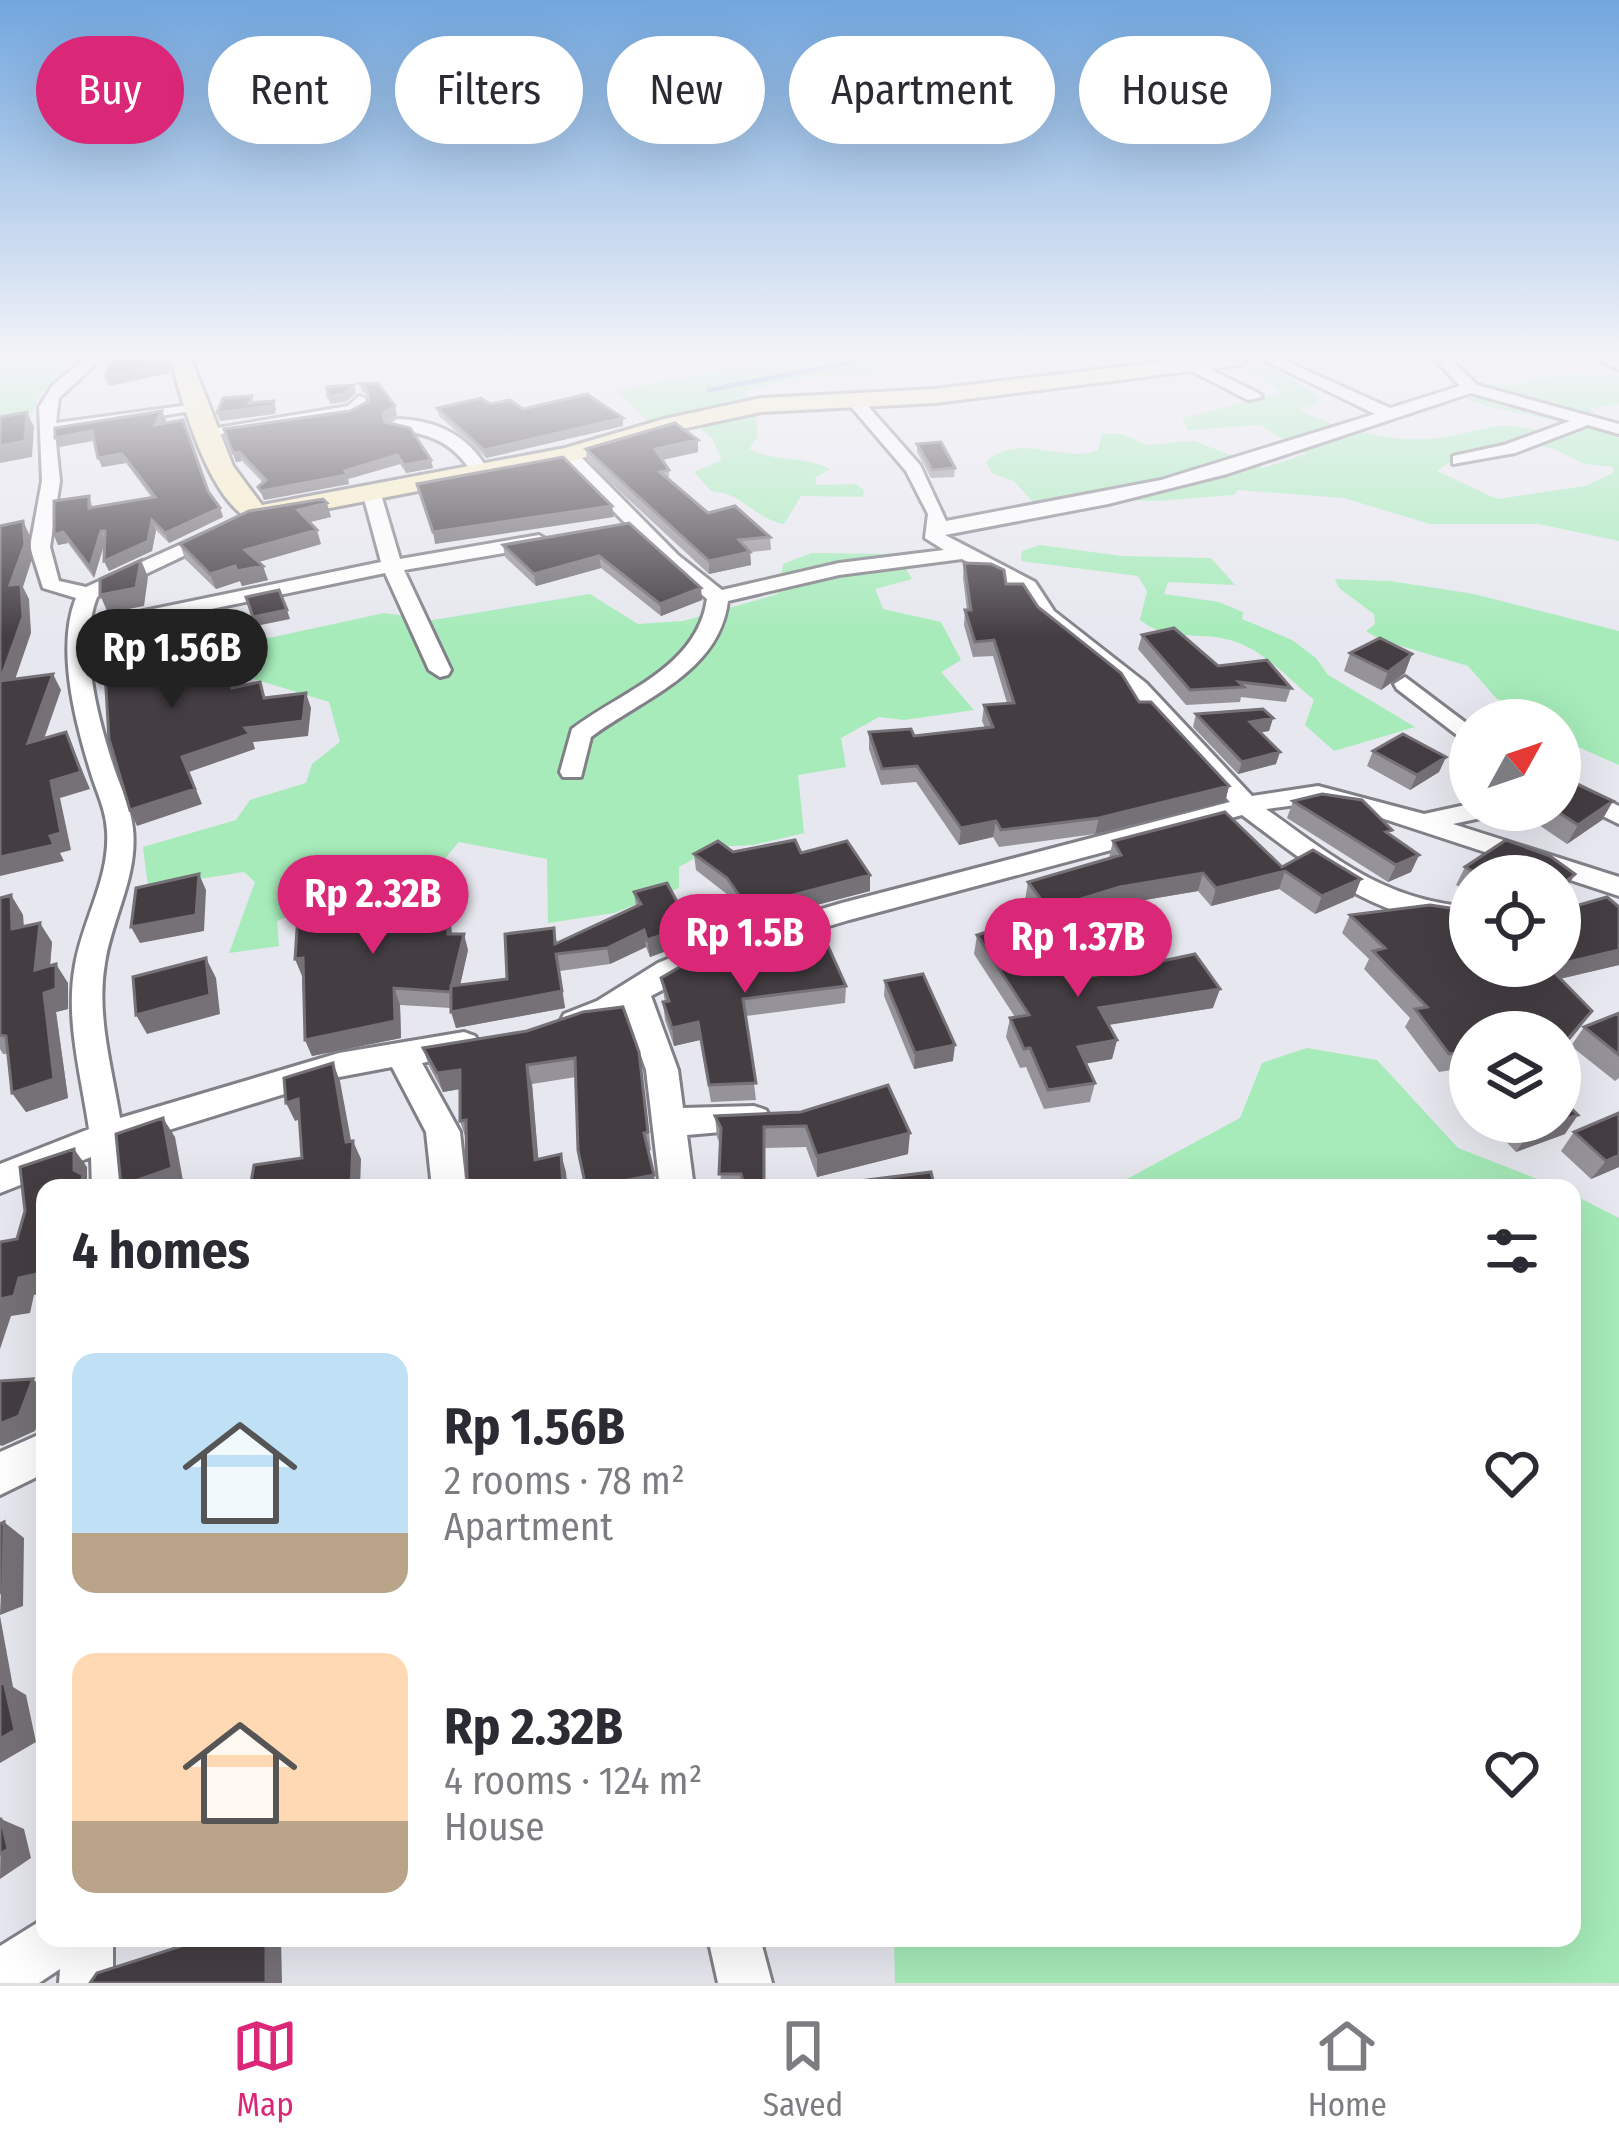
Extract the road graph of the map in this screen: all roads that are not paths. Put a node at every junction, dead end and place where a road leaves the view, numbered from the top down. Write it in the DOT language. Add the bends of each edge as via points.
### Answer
graph roads {
  1 [pos="48,452"];
  2 [pos="218,452"];
  3 [pos="466,452"];
  4 [pos="581,452"];
  5 [pos="899,452"];
  6 [pos="1277,452"];
  7 [pos="1495,452"];
  8 [pos="569,455"];
  9 [pos="1459,460"];
  10 [pos="479,470"];
  11 [pos="371,491"];
  12 [pos="257,514"];
  13 [pos="933,528"];
  14 [pos="568,536"];
  15 [pos="960,554"];
  16 [pos="392,566"];
  17 [pos="88,593"];
  18 [pos="718,597"];
  19 [pos="82,629"];
  20 [pos="440,670"];
  21 [pos="1405,684"];
  22 [pos="1207,714"];
  23 [pos="1167,718"];
  24 [pos="1449,721"];
  25 [pos="572,772"];
  26 [pos="1581,796"];
  27 [pos="1250,808"];
  28 [pos="1449,816"];
  29 [pos="1619,816"];
  30 [pos="1424,821"];
  31 [pos="1619,891"];
  32 [pos="1586,906"];
  33 [pos="1449,916"];
  34 [pos="635,993"];
  35 [pos="545,1034"];
  36 [pos="490,1041"];
  37 [pos="401,1054"];
  38 [pos="777,1118"];
  39 [pos="670,1123"];
  40 [pos="109,1135"];
  41 [pos="0,1179"];
  42 [pos="109,1179"];
  43 [pos="447,1179"];
  44 [pos="676,1179"];
  45 [pos="36,1456"];
  46 [pos="0,1474"];
  47 [pos="46,1947"];
  48 [pos="87,1947"];
  49 [pos="736,1947"];
  50 [pos="0,1978"];
  51 [pos="86,1983"];
  52 [pos="745,1983"];
  1 -- 17 [label="street" via="42,561 57,589"];
  2 -- 12 [label="main road"];
  3 -- 10 [label="street"];
  4 -- 8 [label="main road"];
  5 -- 13 [label="street" via="937,514"];
  6 -- 13 [label="street" via="1178,485"];
  7 -- 9 [label="street"];
  8 -- 10 [label="main road"];
  8 -- 18 [label="street" via="616,499 624,526"];
  10 -- 11 [label="main road"];
  11 -- 12 [label="main road"];
  11 -- 16 [label="street"];
  12 -- 17 [label="street"];
  13 -- 15 [label="street" via="934,538"];
  14 -- 16 [label="street"];
  15 -- 18 [label="street" via="839,569"];
  15 -- 23 [label="street" via="1028,586 1046,615"];
  16 -- 19 [label="street"];
  16 -- 20 [label="street"];
  17 -- 19 [label="street"];
  18 -- 25 [label="street" via="719,616 694,656 580,734"];
  19 -- 40 [label="street" via="93,735 122,833 122,863 88,969"];
  21 -- 24 [label="street"];
  22 -- 23 [label="street"];
  23 -- 27 [label="street"];
  26 -- 29 [label="street"];
  27 -- 30 [label="street" via="1318,794"];
  27 -- 33 [label="street" via="1385,900"];
  27 -- 34 [label="street" via="820,918 689,960"];
  28 -- 30 [label="street"];
  30 -- 31 [label="street"];
  31 -- 32 [label="street"];
  34 -- 35 [label="street"];
  34 -- 39 [label="street" via="662,1070"];
  36 -- 37 [label="street"];
  37 -- 40 [label="street"];
  37 -- 43 [label="street" via="443,1132"];
  38 -- 39 [label="street"];
  39 -- 44 [label="street"];
  40 -- 41 [label="street"];
  40 -- 42 [label="street"];
  45 -- 46 [label="street"];
  47 -- 50 [label="street"];
  48 -- 51 [label="street"];
  49 -- 52 [label="street"];
}
